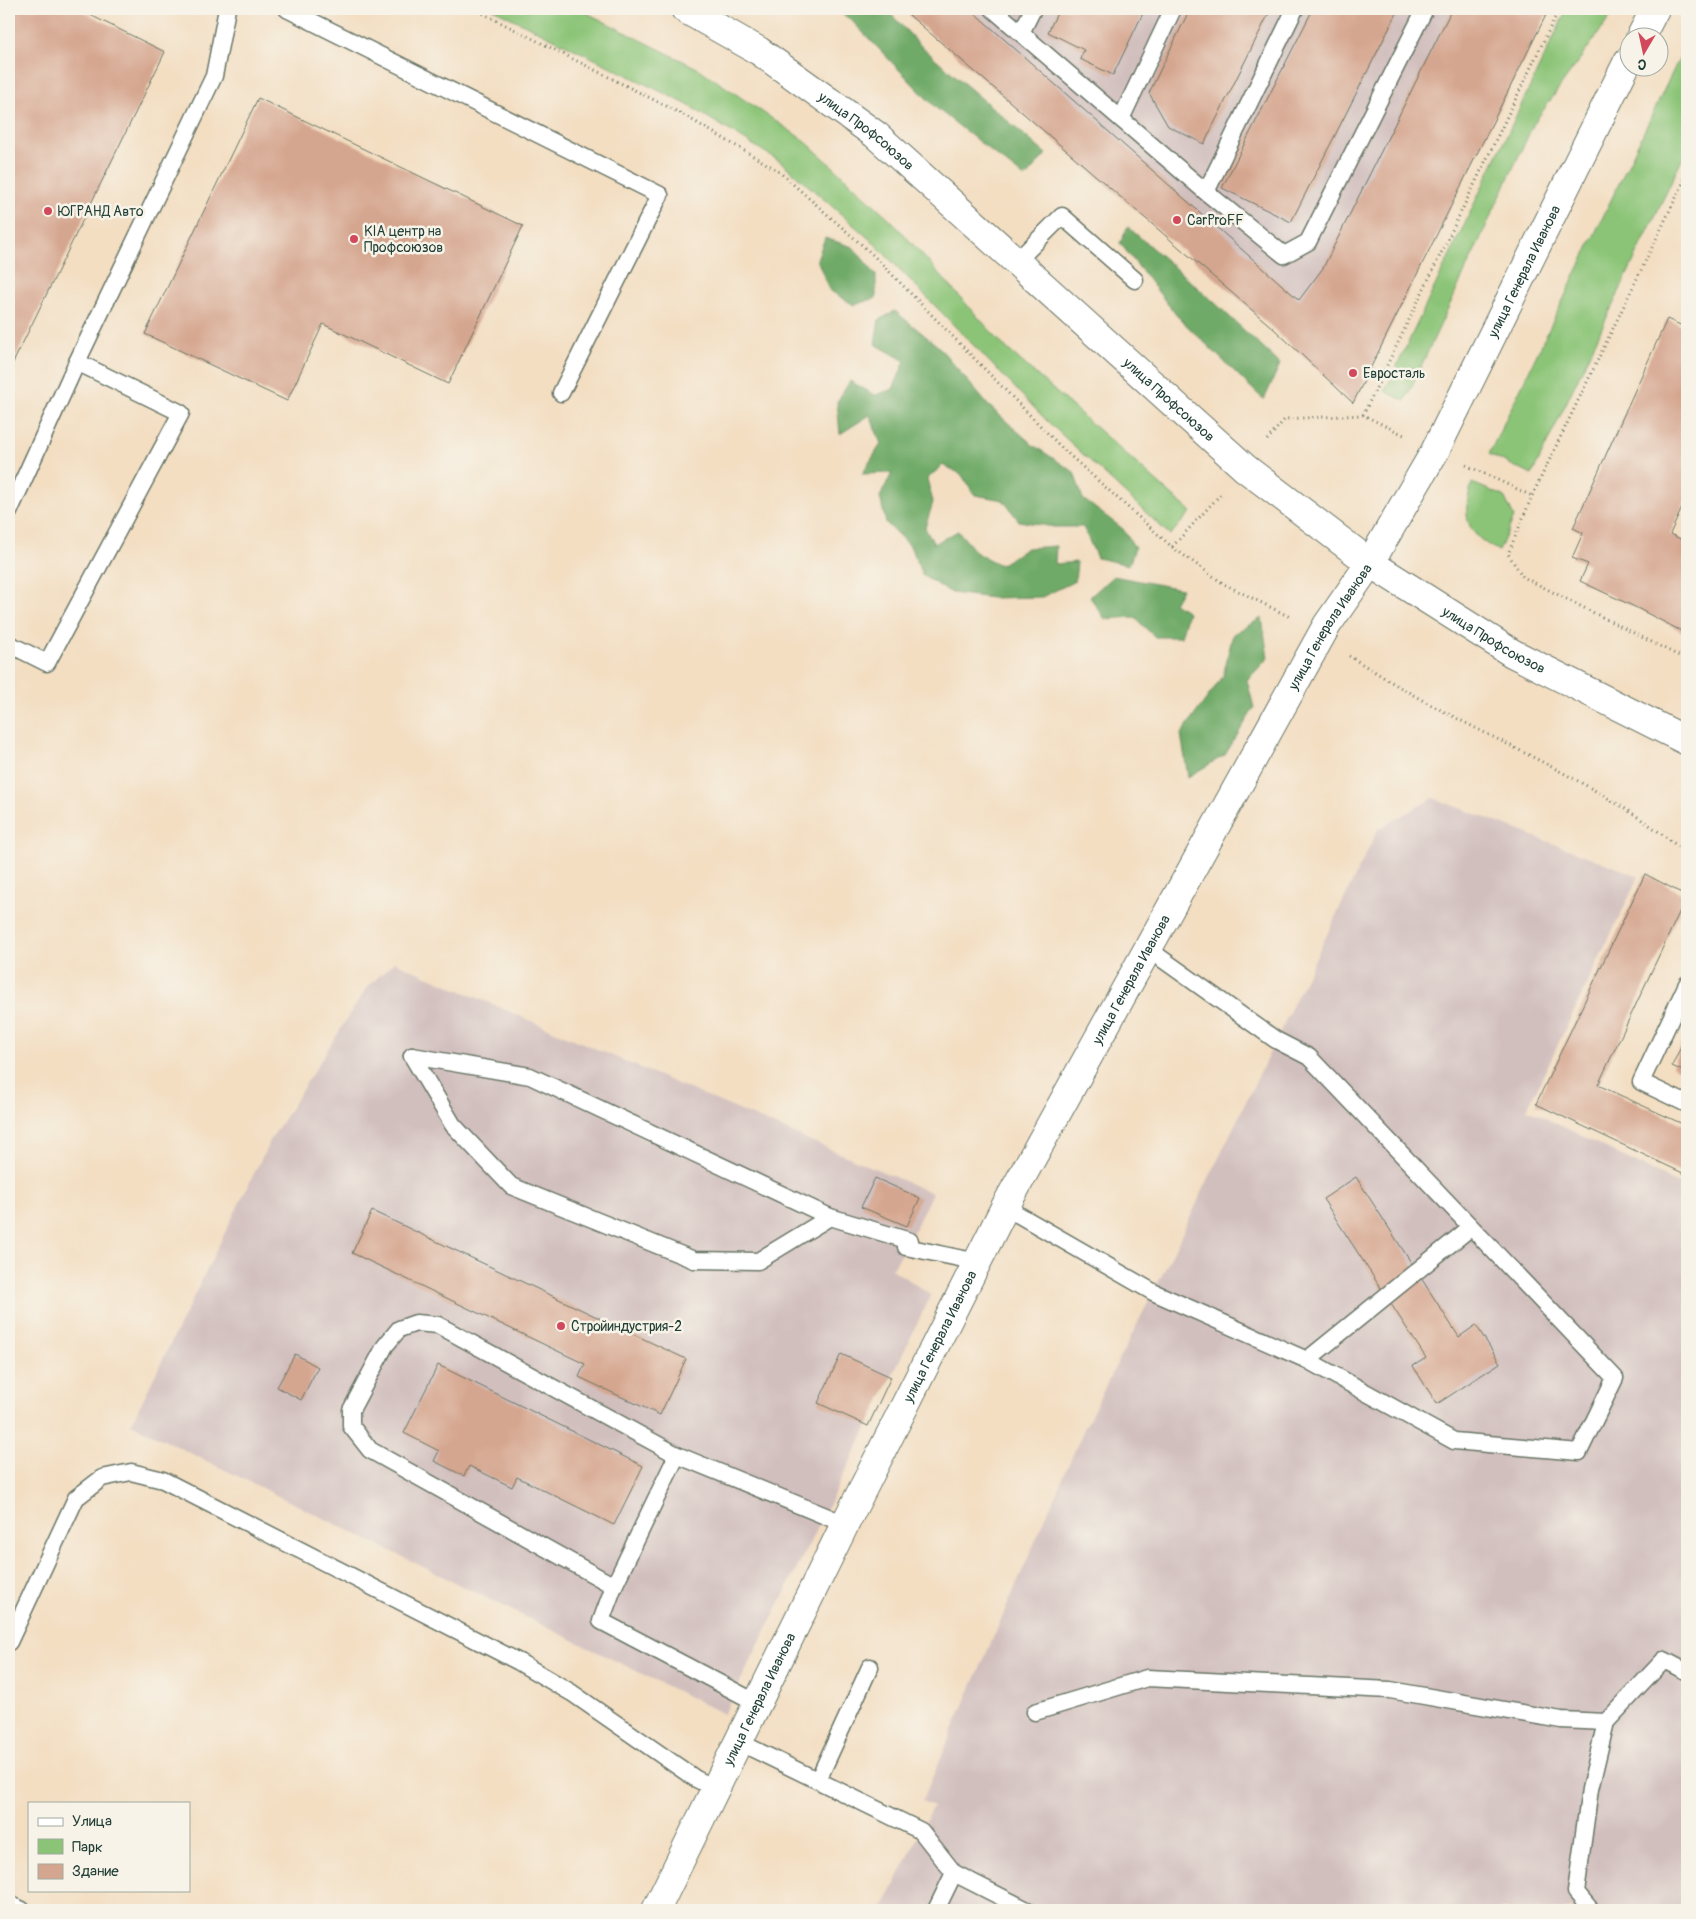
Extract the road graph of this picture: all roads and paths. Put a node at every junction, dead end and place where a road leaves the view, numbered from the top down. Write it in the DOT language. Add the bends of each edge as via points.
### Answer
graph roads {
  1 [pos="228,9"];
  2 [pos="287,9"];
  3 [pos="474,9"];
  4 [pos="685,9"];
  5 [pos="993,9"];
  6 [pos="1033,9"];
  7 [pos="1173,9"];
  8 [pos="1295,9"];
  9 [pos="1425,9"];
  10 [pos="1559,9"];
  11 [pos="1655,9"];
  12 [pos="1645,28"];
  13 [pos="1021,33"];
  14 [pos="1620,78"];
  15 [pos="1121,119"];
  16 [pos="1687,175"];
  17 [pos="1206,192"];
  18 [pos="1017,261"];
  19 [pos="1135,280"];
  20 [pos="77,362"];
  21 [pos="561,393"];
  22 [pos="1245,468"];
  23 [pos="9,512"];
  24 [pos="1172,547"];
  25 [pos="1370,563"];
  26 [pos="1319,638"];
  27 [pos="9,644"];
  28 [pos="1687,660"];
  29 [pos="1687,741"];
  30 [pos="1687,854"];
  31 [pos="1148,949"];
  32 [pos="1687,984"];
  33 [pos="1687,1104"];
  34 [pos="1005,1207"];
  35 [pos="830,1217"];
  36 [pos="1470,1228"];
  37 [pos="978,1262"];
  38 [pos="1307,1360"];
  39 [pos="677,1455"];
  40 [pos="845,1524"];
  41 [pos="614,1586"];
  42 [pos="9,1642"];
  43 [pos="870,1668"];
  44 [pos="1687,1672"];
  45 [pos="759,1704"];
  46 [pos="1036,1712"];
  47 [pos="1606,1722"];
  48 [pos="739,1742"];
  49 [pos="818,1780"];
  50 [pos="715,1788"];
  51 [pos="954,1873"];
  52 [pos="9,1904"];
  53 [pos="22,1910"];
  54 [pos="656,1910"];
  55 [pos="936,1910"];
  56 [pos="1026,1910"];
  57 [pos="1591,1910"];
  1 -- 20 [label="lane" via="214,76"];
  2 -- 21 [label="lane" via="660,195"];
  3 -- 24 [label="path" via="682,114 777,170 871,253 1065,451"];
  4 -- 18 [label="main road, улица Профсоюзов" via="759,51 876,135"];
  5 -- 13 [label="lane"];
  6 -- 13 [label="lane"];
  7 -- 15 [label="lane"];
  8 -- 17 [label="lane"];
  9 -- 17 [label="lane" via="1308,242 1284,255"];
  10 -- 22 [label="path" via="1363,415 1285,419"];
  11 -- 12 [label="main road"];
  13 -- 15 [label="lane"];
  14 -- 25 [label="main road, улица Генерала Иванова" via="1435,451"];
  15 -- 17 [label="lane"];
  16 -- 28 [label="path" via="1532,496 1508,554 1523,577"];
  18 -- 19 [label="lane" via="1062,216"];
  18 -- 22 [label="main road, улица Профсоюзов"];
  20 -- 23 [label="lane"];
  20 -- 27 [label="lane" via="180,413 47,663"];
  22 -- 24 [label="path"];
  22 -- 25 [label="main road, улица Профсоюзов"];
  24 -- 26 [label="path" via="1224,584 1286,613"];
  25 -- 26 [label="main road, улица Генерала Иванова"];
  25 -- 29 [label="main road, улица Профсоюзов" via="1512,653"];
  26 -- 30 [label="path" via="1440,710 1555,767 1633,814"];
  26 -- 31 [label="main road, улица Генерала Иванова"];
  31 -- 34 [label="main road, улица Генерала Иванова"];
  31 -- 36 [label="lane" via="1276,1040 1309,1056"];
  32 -- 33 [label="lane" via="1641,1082"];
  34 -- 37 [label="main road, улица Генерала Иванова"];
  34 -- 38 [label="lane" via="1153,1292"];
  35 -- 35 [label="lane" via="758,1261 694,1260 512,1186 453,1125 412,1056 530,1076"];
  35 -- 37 [label="lane" via="910,1240 906,1247"];
  36 -- 38 [label="lane"];
  36 -- 38 [label="lane" via="1615,1378 1579,1452 1454,1440"];
  37 -- 40 [label="main road, улица Генерала Иванова"];
  39 -- 40 [label="lane"];
  39 -- 41 [label="lane"];
  39 -- 41 [label="lane" via="438,1325 416,1323 399,1329 384,1346 351,1410 351,1426 370,1450"];
  40 -- 45 [label="main road, улица Генерала Иванова"];
  41 -- 45 [label="lane" via="601,1621"];
  42 -- 50 [label="lane" via="76,1498 102,1478 131,1472 163,1480 519,1662 572,1693 696,1779"];
  43 -- 49 [label="lane"];
  44 -- 47 [label="lane" via="1664,1660"];
  45 -- 48 [label="main road, улица Генерала Иванова"];
  46 -- 47 [label="lane" via="1147,1678 1390,1690 1561,1720"];
  47 -- 57 [label="lane" via="1590,1789 1576,1892"];
  48 -- 49 [label="lane"];
  48 -- 50 [label="main road, улица Генерала Иванова"];
  49 -- 51 [label="lane" via="921,1830"];
  50 -- 54 [label="main road, улица Генерала Иванова"];
  51 -- 55 [label="lane"];
  51 -- 56 [label="lane"];
  52 -- 53 [label="lane"];
}
